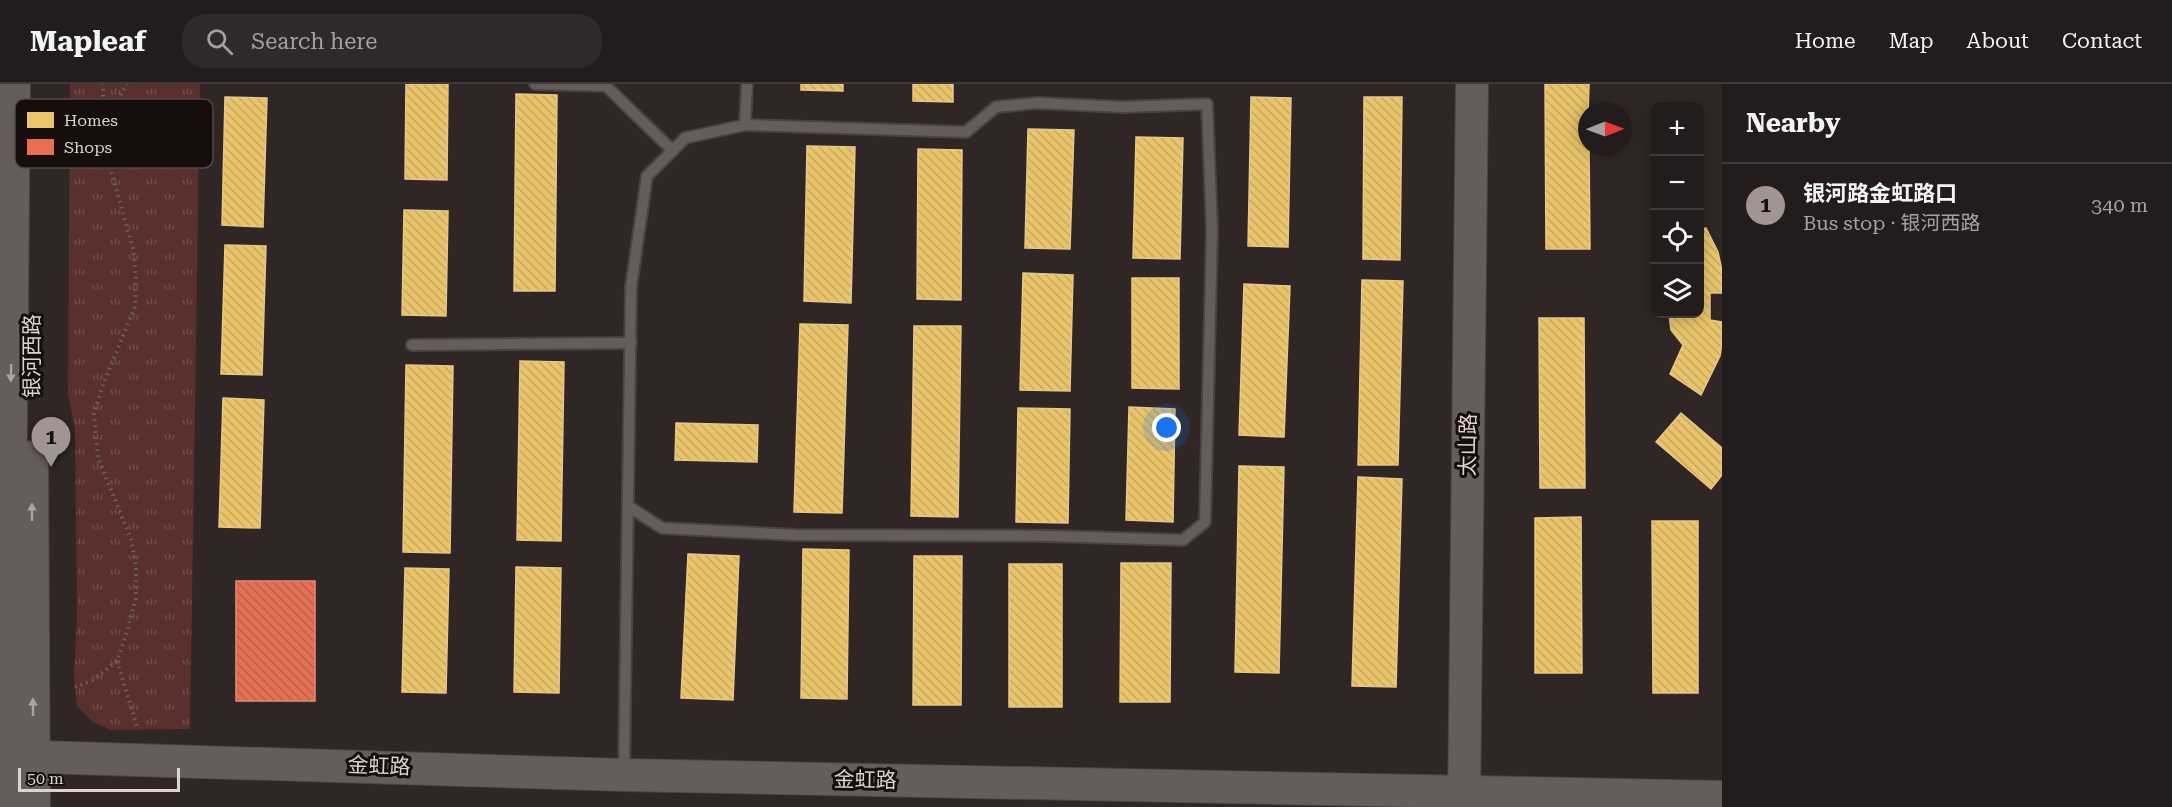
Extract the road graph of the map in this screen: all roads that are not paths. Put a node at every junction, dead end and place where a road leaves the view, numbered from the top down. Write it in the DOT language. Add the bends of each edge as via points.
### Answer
graph roads {
  1 [pos="14,84"];
  2 [pos="32,84"];
  3 [pos="535,84"];
  4 [pos="747,84"];
  5 [pos="1472,84"];
  6 [pos="32,99"];
  7 [pos="745,125"];
  8 [pos="673,151"];
  9 [pos="30,168"];
  10 [pos="631,343"];
  11 [pos="412,345"];
  12 [pos="628,506"];
  13 [pos="20,756"];
  14 [pos="624,775"];
  15 [pos="1722,797"];
  16 [pos="1464,799"];
  17 [pos="10,807"];
  18 [pos="34,807"];
  1 -- 13 [label="street, 银河西路, one-way"];
  6 -- 2 [label="street, 银河西路, one-way"];
  3 -- 8 [label="lane" via="606,86"];
  4 -- 7 [label="lane"];
  5 -- 16 [label="street, 太山路"];
  7 -- 8 [label="lane" via="685,138"];
  7 -- 12 [label="lane" via="966,132 996,107 1037,103 1207,105 1212,230 1205,522 1183,540 795,535 662,528"];
  8 -- 10 [label="lane" via="647,176 631,287"];
  13 -- 9 [label="street, 银河西路, one-way"];
  10 -- 11 [label="lane"];
  10 -- 12 [label="lane"];
  12 -- 14 [label="lane"];
  13 -- 14 [label="street, 金虹路"];
  13 -- 17 [label="street, 银河西路"];
  13 -- 18 [label="street, 银河西路"];
  14 -- 16 [label="street, 金虹路"];
  15 -- 16 [label="street, 金虹路"];
}
